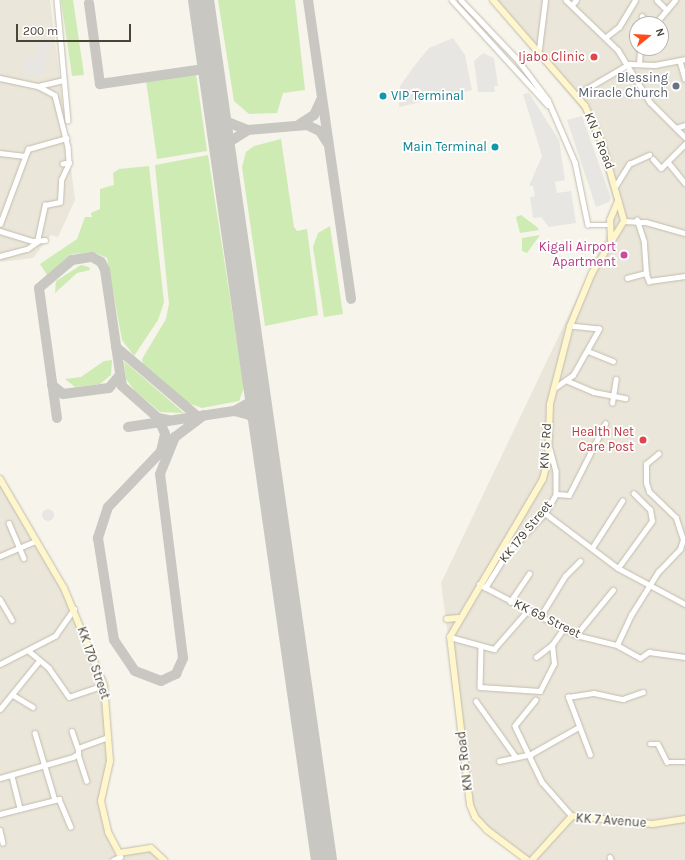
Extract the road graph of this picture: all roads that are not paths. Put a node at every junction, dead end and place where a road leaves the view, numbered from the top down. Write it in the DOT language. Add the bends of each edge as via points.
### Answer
graph roads {
  1 [pos="57,0"];
  2 [pos="452,0"];
  3 [pos="461,0"];
  4 [pos="493,0"];
  5 [pos="545,0"];
  6 [pos="566,0"];
  7 [pos="576,0"];
  8 [pos="635,0"];
  9 [pos="657,0"];
  10 [pos="675,0"];
  11 [pos="572,5"];
  12 [pos="666,9"];
  13 [pos="661,16"];
  14 [pos="606,37"];
  15 [pos="539,49"];
  16 [pos="640,56"];
  17 [pos="685,59"];
  18 [pos="680,61"];
  19 [pos="629,64"];
  20 [pos="639,64"];
  21 [pos="0,78"];
  22 [pos="685,78"];
  23 [pos="63,80"];
  24 [pos="38,86"];
  25 [pos="576,95"];
  26 [pos="556,116"];
  27 [pos="68,121"];
  28 [pos="685,125"];
  29 [pos="676,128"];
  30 [pos="685,137"];
  31 [pos="66,138"];
  32 [pos="685,144"];
  33 [pos="0,153"];
  34 [pos="25,156"];
  35 [pos="668,162"];
  36 [pos="69,163"];
  37 [pos="63,164"];
  38 [pos="685,183"];
  39 [pos="616,185"];
  40 [pos="618,195"];
  41 [pos="612,217"];
  42 [pos="623,220"];
  43 [pos="637,220"];
  44 [pos="0,224"];
  45 [pos="611,226"];
  46 [pos="621,228"];
  47 [pos="0,231"];
  48 [pos="685,233"];
  49 [pos="45,240"];
  50 [pos="610,240"];
  51 [pos="37,242"];
  52 [pos="0,256"];
  53 [pos="646,273"];
  54 [pos="685,276"];
  55 [pos="627,278"];
  56 [pos="570,326"];
  57 [pos="588,351"];
  58 [pos="613,361"];
  59 [pos="616,379"];
  60 [pos="568,381"];
  61 [pos="553,389"];
  62 [pos="614,396"];
  63 [pos="625,398"];
  64 [pos="612,402"];
  65 [pos="605,424"];
  66 [pos="548,446"];
  67 [pos="658,454"];
  68 [pos="0,479"];
  69 [pos="556,494"];
  70 [pos="634,494"];
  71 [pos="622,501"];
  72 [pos="544,513"];
  73 [pos="9,523"];
  74 [pos="35,541"];
  75 [pos="505,541"];
  76 [pos="514,546"];
  77 [pos="19,548"];
  78 [pos="592,548"];
  79 [pos="0,556"];
  80 [pos="24,558"];
  81 [pos="580,561"];
  82 [pos="618,568"];
  83 [pos="529,574"];
  84 [pos="479,584"];
  85 [pos="650,586"];
  86 [pos="485,588"];
  87 [pos="613,590"];
  88 [pos="0,599"];
  89 [pos="510,602"];
  90 [pos="685,604"];
  91 [pos="74,609"];
  92 [pos="528,610"];
  93 [pos="540,617"];
  94 [pos="458,618"];
  95 [pos="447,619"];
  96 [pos="12,620"];
  97 [pos="563,629"];
  98 [pos="576,635"];
  99 [pos="450,637"];
  100 [pos="552,645"];
  101 [pos="617,645"];
  102 [pos="481,647"];
  103 [pos="28,651"];
  104 [pos="536,657"];
  105 [pos="685,657"];
  106 [pos="39,661"];
  107 [pos="0,664"];
  108 [pos="104,685"];
  109 [pos="643,692"];
  110 [pos="13,695"];
  111 [pos="536,700"];
  112 [pos="476,701"];
  113 [pos="33,707"];
  114 [pos="0,709"];
  115 [pos="577,728"];
  116 [pos="72,730"];
  117 [pos="35,733"];
  118 [pos="108,737"];
  119 [pos="650,744"];
  120 [pos="78,748"];
  121 [pos="78,754"];
  122 [pos="530,754"];
  123 [pos="590,755"];
  124 [pos="516,757"];
  125 [pos="499,761"];
  126 [pos="685,762"];
  127 [pos="44,767"];
  128 [pos="12,776"];
  129 [pos="0,778"];
  130 [pos="87,781"];
  131 [pos="55,800"];
  132 [pos="20,809"];
  133 [pos="0,814"];
  134 [pos="572,816"];
  135 [pos="685,819"];
  136 [pos="71,827"];
  137 [pos="0,830"];
  138 [pos="3,843"];
  139 [pos="120,857"];
  140 [pos="113,860"];
  141 [pos="164,860"];
  142 [pos="527,860"];
  143 [pos="532,860"];
  1 -- 23 [label="street"];
  2 -- 26 [label="street" via="527,79"];
  3 -- 26 [label="street" via="537,82"];
  4 -- 15 [label="main road, KN 5 Road"];
  5 -- 15 [label="street"];
  6 -- 11 [label="street"];
  7 -- 11 [label="street"];
  8 -- 14 [label="street" via="619,27"];
  9 -- 12 [label="street"];
  10 -- 12 [label="street"];
  11 -- 14 [label="street"];
  12 -- 13 [label="street"];
  14 -- 19 [label="street"];
  15 -- 25 [label="main road, KN 5 Road"];
  16 -- 20 [label="street"];
  17 -- 18 [label="street"];
  18 -- 20 [label="street"];
  18 -- 22 [label="street"];
  19 -- 20 [label="street"];
  19 -- 25 [label="street"];
  19 -- 29 [label="street" via="650,102"];
  21 -- 24 [label="street"];
  23 -- 24 [label="street"];
  23 -- 27 [label="street"];
  24 -- 31 [label="street" via="55,95"];
  25 -- 39 [label="main road, KN 5 Road" via="597,130"];
  26 -- 45 [label="street" via="575,162 588,225"];
  28 -- 29 [label="street"];
  29 -- 30 [label="street"];
  31 -- 34 [label="street" via="31,147"];
  31 -- 36 [label="street"];
  32 -- 35 [label="street"];
  33 -- 34 [label="street"];
  34 -- 44 [label="street"];
  35 -- 38 [label="street"];
  35 -- 39 [label="street" via="659,168 651,157 629,164"];
  36 -- 37 [label="street"];
  36 -- 51 [label="street" via="61,180 60,202 45,204"];
  39 -- 40 [label="main road, KN 5 Road"];
  40 -- 41 [label="main road, KN 5 Rd"];
  40 -- 42 [label="main road"];
  41 -- 42 [label="main road"];
  41 -- 45 [label="main road, KN 5 Rd"];
  42 -- 43 [label="street"];
  42 -- 46 [label="main road, KN 5 Rd"];
  43 -- 48 [label="street"];
  43 -- 53 [label="street" via="644,242"];
  45 -- 46 [label="main road"];
  45 -- 50 [label="main road, KN 5 Rd"];
  46 -- 50 [label="main road, KN 5 Rd"];
  47 -- 51 [label="street"];
  49 -- 51 [label="street"];
  50 -- 56 [label="main road, KN 5 Rd" via="592,273"];
  51 -- 52 [label="street" via="27,249"];
  53 -- 54 [label="street" via="648,281"];
  53 -- 55 [label="street"];
  56 -- 57 [label="street" via="599,329"];
  56 -- 61 [label="main road, KN 5 Rd"];
  57 -- 58 [label="street"];
  57 -- 60 [label="street"];
  59 -- 62 [label="street"];
  60 -- 61 [label="street"];
  60 -- 62 [label="street"];
  61 -- 66 [label="main road, KN 5 Rd"];
  62 -- 63 [label="street"];
  62 -- 64 [label="street"];
  65 -- 69 [label="street, KK 179 Street" via="569,495"];
  66 -- 69 [label="street" via="556,471"];
  66 -- 75 [label="main road, KN 5 Rd" via="540,486"];
  67 -- 85 [label="street" via="646,464 646,483 649,492 676,518 682,540 680,549"];
  68 -- 74 [label="main road, KK 170 Street"];
  69 -- 72 [label="street, KK 179 Street"];
  70 -- 82 [label="street" via="650,510 650,524"];
  71 -- 78 [label="street"];
  72 -- 76 [label="street, KK 179 Street"];
  72 -- 78 [label="street"];
  73 -- 77 [label="street"];
  74 -- 77 [label="street"];
  74 -- 91 [label="main road, KK 170 Street"];
  75 -- 76 [label="street"];
  75 -- 84 [label="main road, KN 5 Rd"];
  76 -- 86 [label="street, KK 179 Street"];
  77 -- 79 [label="street"];
  77 -- 80 [label="street"];
  78 -- 82 [label="street"];
  81 -- 93 [label="street" via="565,576"];
  82 -- 85 [label="street"];
  83 -- 89 [label="street"];
  84 -- 86 [label="street, KK 69 Street"];
  84 -- 94 [label="main road, KN 5 Rd"];
  85 -- 90 [label="street"];
  85 -- 101 [label="street" via="630,615"];
  86 -- 89 [label="street, KK 69 Street"];
  87 -- 98 [label="street"];
  88 -- 96 [label="street"];
  89 -- 92 [label="street, KK 69 Street"];
  91 -- 103 [label="street" via="55,636"];
  91 -- 108 [label="main road, KK 170 Street"];
  92 -- 93 [label="street, KK 69 Street"];
  92 -- 102 [label="street" via="503,643 494,649"];
  93 -- 97 [label="street, KK 69 Street"];
  94 -- 95 [label="main road"];
  94 -- 99 [label="main road, KN 5 Rd"];
  97 -- 98 [label="street, KK 69 Street"];
  97 -- 100 [label="street"];
  98 -- 101 [label="street, KK 69 Street"];
  99 -- 102 [label="street"];
  99 -- 142 [label="main road, KN 5 Road" via="470,805 475,818 487,830"];
  100 -- 102 [label="street" via="554,664 538,692 480,687"];
  100 -- 104 [label="street"];
  101 -- 105 [label="street, KK 69 Street" via="640,658 649,652"];
  103 -- 106 [label="street"];
  103 -- 107 [label="street"];
  106 -- 108 [label="street" via="53,673 69,697"];
  106 -- 110 [label="street"];
  108 -- 118 [label="main road, KK 170 Street"];
  109 -- 115 [label="street" via="623,699 594,693 570,696 568,702"];
  110 -- 113 [label="street"];
  110 -- 114 [label="street"];
  111 -- 122 [label="street" via="515,723"];
  112 -- 124 [label="street"];
  115 -- 122 [label="street"];
  115 -- 123 [label="street"];
  116 -- 120 [label="street"];
  117 -- 127 [label="street"];
  118 -- 120 [label="street"];
  118 -- 139 [label="main road, KK 170 Street" via="109,769 102,811"];
  119 -- 126 [label="street" via="658,744 668,762"];
  120 -- 121 [label="street"];
  121 -- 127 [label="street"];
  121 -- 130 [label="street"];
  122 -- 124 [label="street"];
  122 -- 134 [label="street" via="542,782"];
  124 -- 125 [label="street"];
  127 -- 128 [label="street"];
  127 -- 131 [label="street"];
  128 -- 129 [label="street"];
  128 -- 132 [label="street"];
  131 -- 132 [label="street"];
  131 -- 136 [label="street" via="62,800"];
  132 -- 133 [label="street"];
  134 -- 135 [label="main road, KK 7 Avenue" via="653,824"];
  134 -- 143 [label="main road, KK 7 Avenue"];
  137 -- 138 [label="street"];
  139 -- 140 [label="street"];
  139 -- 141 [label="main road" via="151,848"];
}
